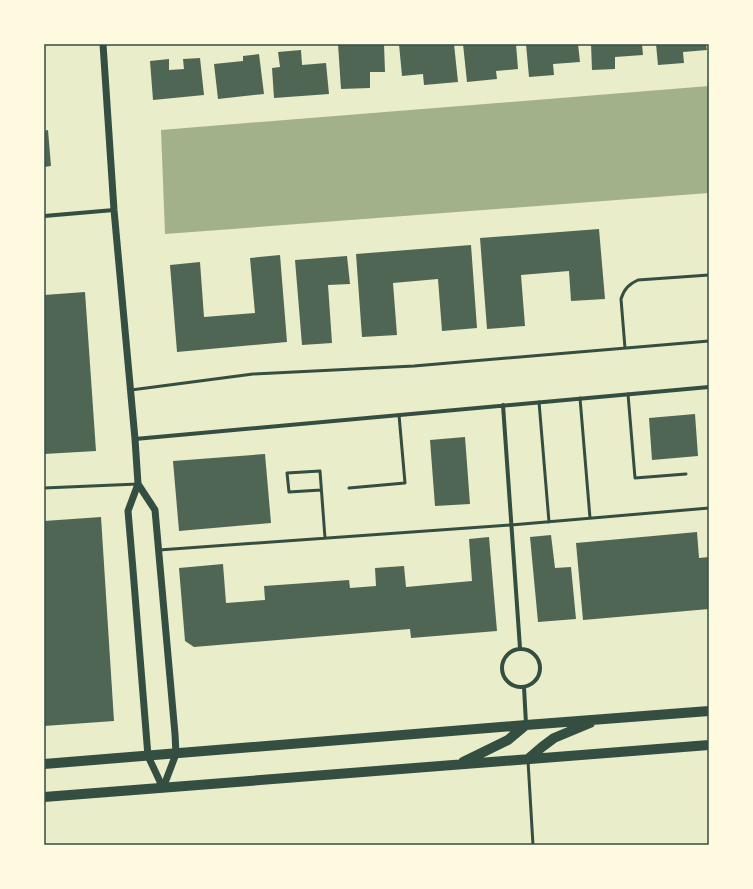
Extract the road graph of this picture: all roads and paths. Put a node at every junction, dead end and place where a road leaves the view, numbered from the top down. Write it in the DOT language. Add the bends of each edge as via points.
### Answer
graph roads {
  1 [pos="103,44"];
  2 [pos="114,210"];
  3 [pos="44,216"];
  4 [pos="709,274"];
  5 [pos="709,341"];
  6 [pos="625,348"];
  7 [pos="709,387"];
  8 [pos="131,390"];
  9 [pos="628,394"];
  10 [pos="580,398"];
  11 [pos="539,402"];
  12 [pos="503,405"];
  13 [pos="399,415"];
  14 [pos="135,439"];
  15 [pos="686,474"];
  16 [pos="138,484"];
  17 [pos="44,488"];
  18 [pos="349,488"];
  19 [pos="321,490"];
  20 [pos="709,508"];
  21 [pos="590,518"];
  22 [pos="549,522"];
  23 [pos="511,525"];
  24 [pos="325,538"];
  25 [pos="158,550"];
  26 [pos="520,648"];
  27 [pos="524,687"];
  28 [pos="709,711"];
  29 [pos="600,720"];
  30 [pos="526,725"];
  31 [pos="709,745"];
  32 [pos="176,754"];
  33 [pos="148,756"];
  34 [pos="528,759"];
  35 [pos="44,764"];
  36 [pos="457,765"];
  37 [pos="163,788"];
  38 [pos="44,797"];
  39 [pos="533,845"];
  1 -- 2 [label="street"];
  2 -- 3 [label="street"];
  2 -- 8 [label="street"];
  4 -- 6 [label="lane" via="638,280 631,284 621,299"];
  5 -- 6 [label="lane"];
  6 -- 8 [label="lane" via="414,366 253,374"];
  7 -- 9 [label="street"];
  8 -- 14 [label="street"];
  9 -- 10 [label="street"];
  9 -- 15 [label="lane" via="635,478"];
  10 -- 11 [label="street"];
  10 -- 21 [label="lane"];
  11 -- 12 [label="street"];
  11 -- 22 [label="lane"];
  12 -- 13 [label="street"];
  12 -- 23 [label="street"];
  13 -- 14 [label="street"];
  13 -- 18 [label="lane" via="405,483"];
  14 -- 16 [label="street"];
  16 -- 17 [label="lane"];
  16 -- 25 [label="street" via="155,510"];
  16 -- 33 [label="street" via="128,511"];
  19 -- 19 [label="lane" via="320,471 287,473 289,492"];
  19 -- 24 [label="lane"];
  20 -- 21 [label="lane"];
  21 -- 22 [label="lane"];
  22 -- 23 [label="lane"];
  23 -- 24 [label="lane"];
  23 -- 26 [label="street"];
  24 -- 25 [label="lane"];
  25 -- 32 [label="street"];
  26 -- 27 [label="street" via="534,653 540,666 536,680"];
  26 -- 27 [label="street" via="512,650 506,656 502,663 502,671 510,684"];
  27 -- 30 [label="street"];
  28 -- 29 [label="main road"];
  29 -- 30 [label="main road"];
  29 -- 34 [label="main road" via="554,738"];
  30 -- 32 [label="main road"];
  30 -- 36 [label="main road" via="508,740"];
  31 -- 34 [label="main road"];
  32 -- 33 [label="main road"];
  32 -- 37 [label="street"];
  33 -- 35 [label="main road"];
  33 -- 37 [label="street"];
  34 -- 36 [label="main road"];
  34 -- 39 [label="lane"];
  36 -- 37 [label="main road"];
  37 -- 38 [label="main road"];
}
